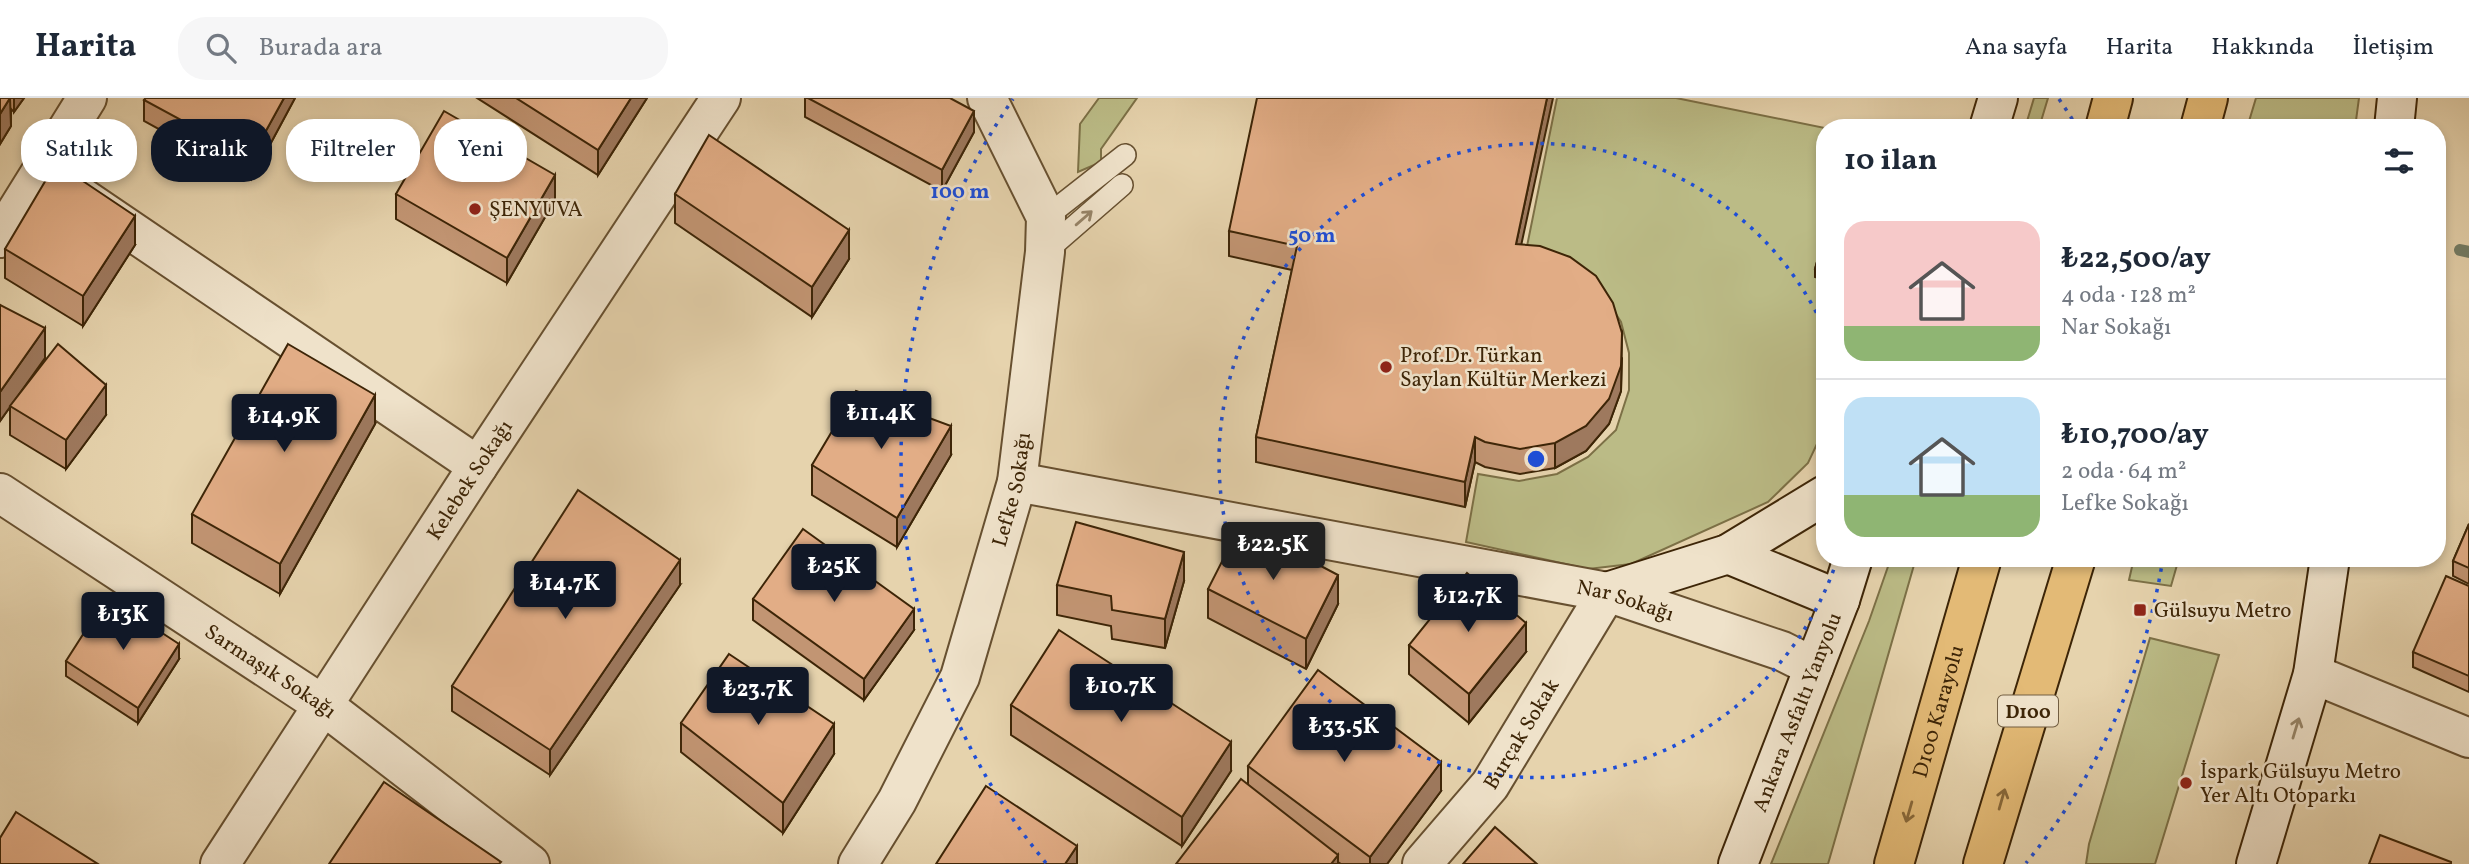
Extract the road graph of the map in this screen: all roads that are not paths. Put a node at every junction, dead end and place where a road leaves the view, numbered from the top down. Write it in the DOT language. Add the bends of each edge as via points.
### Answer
graph roads {
  1 [pos="87,98"];
  2 [pos="721,98"];
  3 [pos="987,98"];
  4 [pos="1989,98"];
  5 [pos="1998,98"];
  6 [pos="2113,98"];
  7 [pos="2208,98"];
  8 [pos="2397,98"];
  9 [pos="74,119"];
  10 [pos="1984,119"];
  11 [pos="1992,119"];
  12 [pos="2107,119"];
  13 [pos="2202,119"];
  14 [pos="2395,119"];
  15 [pos="1125,155"];
  16 [pos="36,182"];
  17 [pos="59,182"];
  18 [pos="1122,185"];
  19 [pos="1046,234"];
  20 [pos="0,238"];
  21 [pos="478,466"];
  22 [pos="1017,482"];
  23 [pos="0,493"];
  24 [pos="1816,500"];
  25 [pos="1728,554"];
  26 [pos="1850,567"];
  27 [pos="1979,567"];
  28 [pos="2073,567"];
  29 [pos="2329,567"];
  30 [pos="1607,592"];
  31 [pos="1840,600"];
  32 [pos="1814,667"];
  33 [pos="2313,674"];
  34 [pos="323,705"];
  35 [pos="2469,738"];
  36 [pos="220,864"];
  37 [pos="530,864"];
  38 [pos="858,864"];
  39 [pos="1422,864"];
  40 [pos="1738,864"];
  41 [pos="1894,864"];
  42 [pos="1983,864"];
  43 [pos="2256,864"];
  1 -- 9 [label="street"];
  2 -- 21 [label="street, Kelebek Sokağı"];
  3 -- 19 [label="street"];
  4 -- 10 [label="street"];
  5 -- 11 [label="street"];
  6 -- 12 [label="highway"];
  7 -- 13 [label="highway"];
  8 -- 14 [label="street"];
  15 -- 19 [label="lane"];
  16 -- 20 [label="street"];
  17 -- 21 [label="street"];
  19 -- 18 [label="lane, one-way"];
  19 -- 22 [label="street, Lefke Sokağı"];
  21 -- 34 [label="street, Kelebek Sokağı"];
  22 -- 30 [label="street, Nar Sokağı"];
  22 -- 38 [label="street, Lefke Sokağı" via="960,677 897,801"];
  23 -- 34 [label="street, Sarmaşık Sokağı"];
  24 -- 25 [label="street"];
  25 -- 30 [label="street"];
  25 -- 31 [label="street"];
  26 -- 31 [label="street, Ankara Asfaltı Yanyolu"];
  27 -- 41 [label="highway, D100 Karayolu, one-way"];
  42 -- 28 [label="highway, D100, one-way"];
  29 -- 33 [label="street"];
  30 -- 32 [label="street, Nar Sokağı" via="1782,651"];
  30 -- 39 [label="street, Burçak Sokak" via="1490,785"];
  31 -- 32 [label="street, Ankara Asfaltı Yanyolu"];
  32 -- 40 [label="street, Ankara Asfaltı Yanyolu"];
  33 -- 35 [label="street"];
  43 -- 33 [label="street, one-way"];
  34 -- 36 [label="street, Kelebek Sokağı"];
  34 -- 37 [label="street, Sarmaşık Sokağı"];
}
